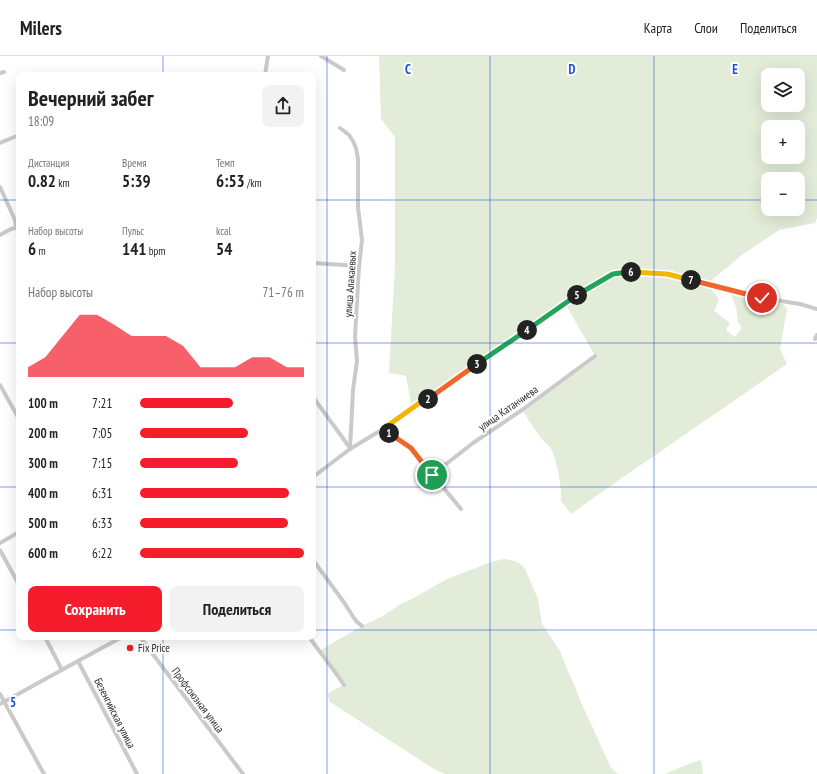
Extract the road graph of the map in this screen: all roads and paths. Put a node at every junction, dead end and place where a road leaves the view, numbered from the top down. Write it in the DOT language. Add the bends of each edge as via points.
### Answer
graph roads {
  1 [pos="268,56"];
  2 [pos="321,56"];
  3 [pos="344,70"];
  4 [pos="266,72"];
  5 [pos="340,128"];
  6 [pos="16,136"];
  7 [pos="0,143"];
  8 [pos="0,187"];
  9 [pos="16,224"];
  10 [pos="16,230"];
  11 [pos="0,235"];
  12 [pos="316,263"];
  13 [pos="360,266"];
  14 [pos="817,309"];
  15 [pos="595,356"];
  16 [pos="0,385"];
  17 [pos="316,400"];
  18 [pos="16,414"];
  19 [pos="383,429"];
  20 [pos="350,449"];
  21 [pos="316,475"];
  22 [pos="432,475"];
  23 [pos="461,509"];
  24 [pos="16,534"];
  25 [pos="0,543"];
  26 [pos="0,550"];
  27 [pos="316,564"];
  28 [pos="16,580"];
  29 [pos="362,626"];
  30 [pos="46,640"];
  31 [pos="116,640"];
  32 [pos="142,640"];
  33 [pos="311,640"];
  34 [pos="78,660"];
  35 [pos="62,670"];
  36 [pos="344,685"];
  37 [pos="0,694"];
  38 [pos="2,703"];
  39 [pos="44,774"];
  40 [pos="137,774"];
  41 [pos="243,774"];
  1 -- 4 [label="street"];
  2 -- 3 [label="street"];
  5 -- 13 [label="street, улица Алакаевых" via="353,141 358,159 358,207 362,240"];
  6 -- 7 [label="street"];
  8 -- 9 [label="street"];
  10 -- 11 [label="street"];
  12 -- 13 [label="street"];
  13 -- 20 [label="street, улица Алакаевых" via="355,337 357,361"];
  14 -- 19 [label="street" via="677,276 627,272 613,274 565,303"];
  15 -- 22 [label="street, улица Катанчиева"];
  16 -- 18 [label="street"];
  17 -- 20 [label="street"];
  19 -- 20 [label="street"];
  19 -- 22 [label="street" via="411,448"];
  20 -- 21 [label="street"];
  22 -- 23 [label="street"];
  24 -- 25 [label="street"];
  26 -- 28 [label="street"];
  27 -- 29 [label="street"];
  30 -- 35 [label="street"];
  31 -- 34 [label="street"];
  32 -- 41 [label="street, Профсоюзная улица"];
  33 -- 36 [label="street"];
  34 -- 35 [label="street"];
  34 -- 40 [label="street, Безенгийская улица"];
  35 -- 38 [label="street"];
  37 -- 38 [label="street"];
  38 -- 39 [label="street"];
}
